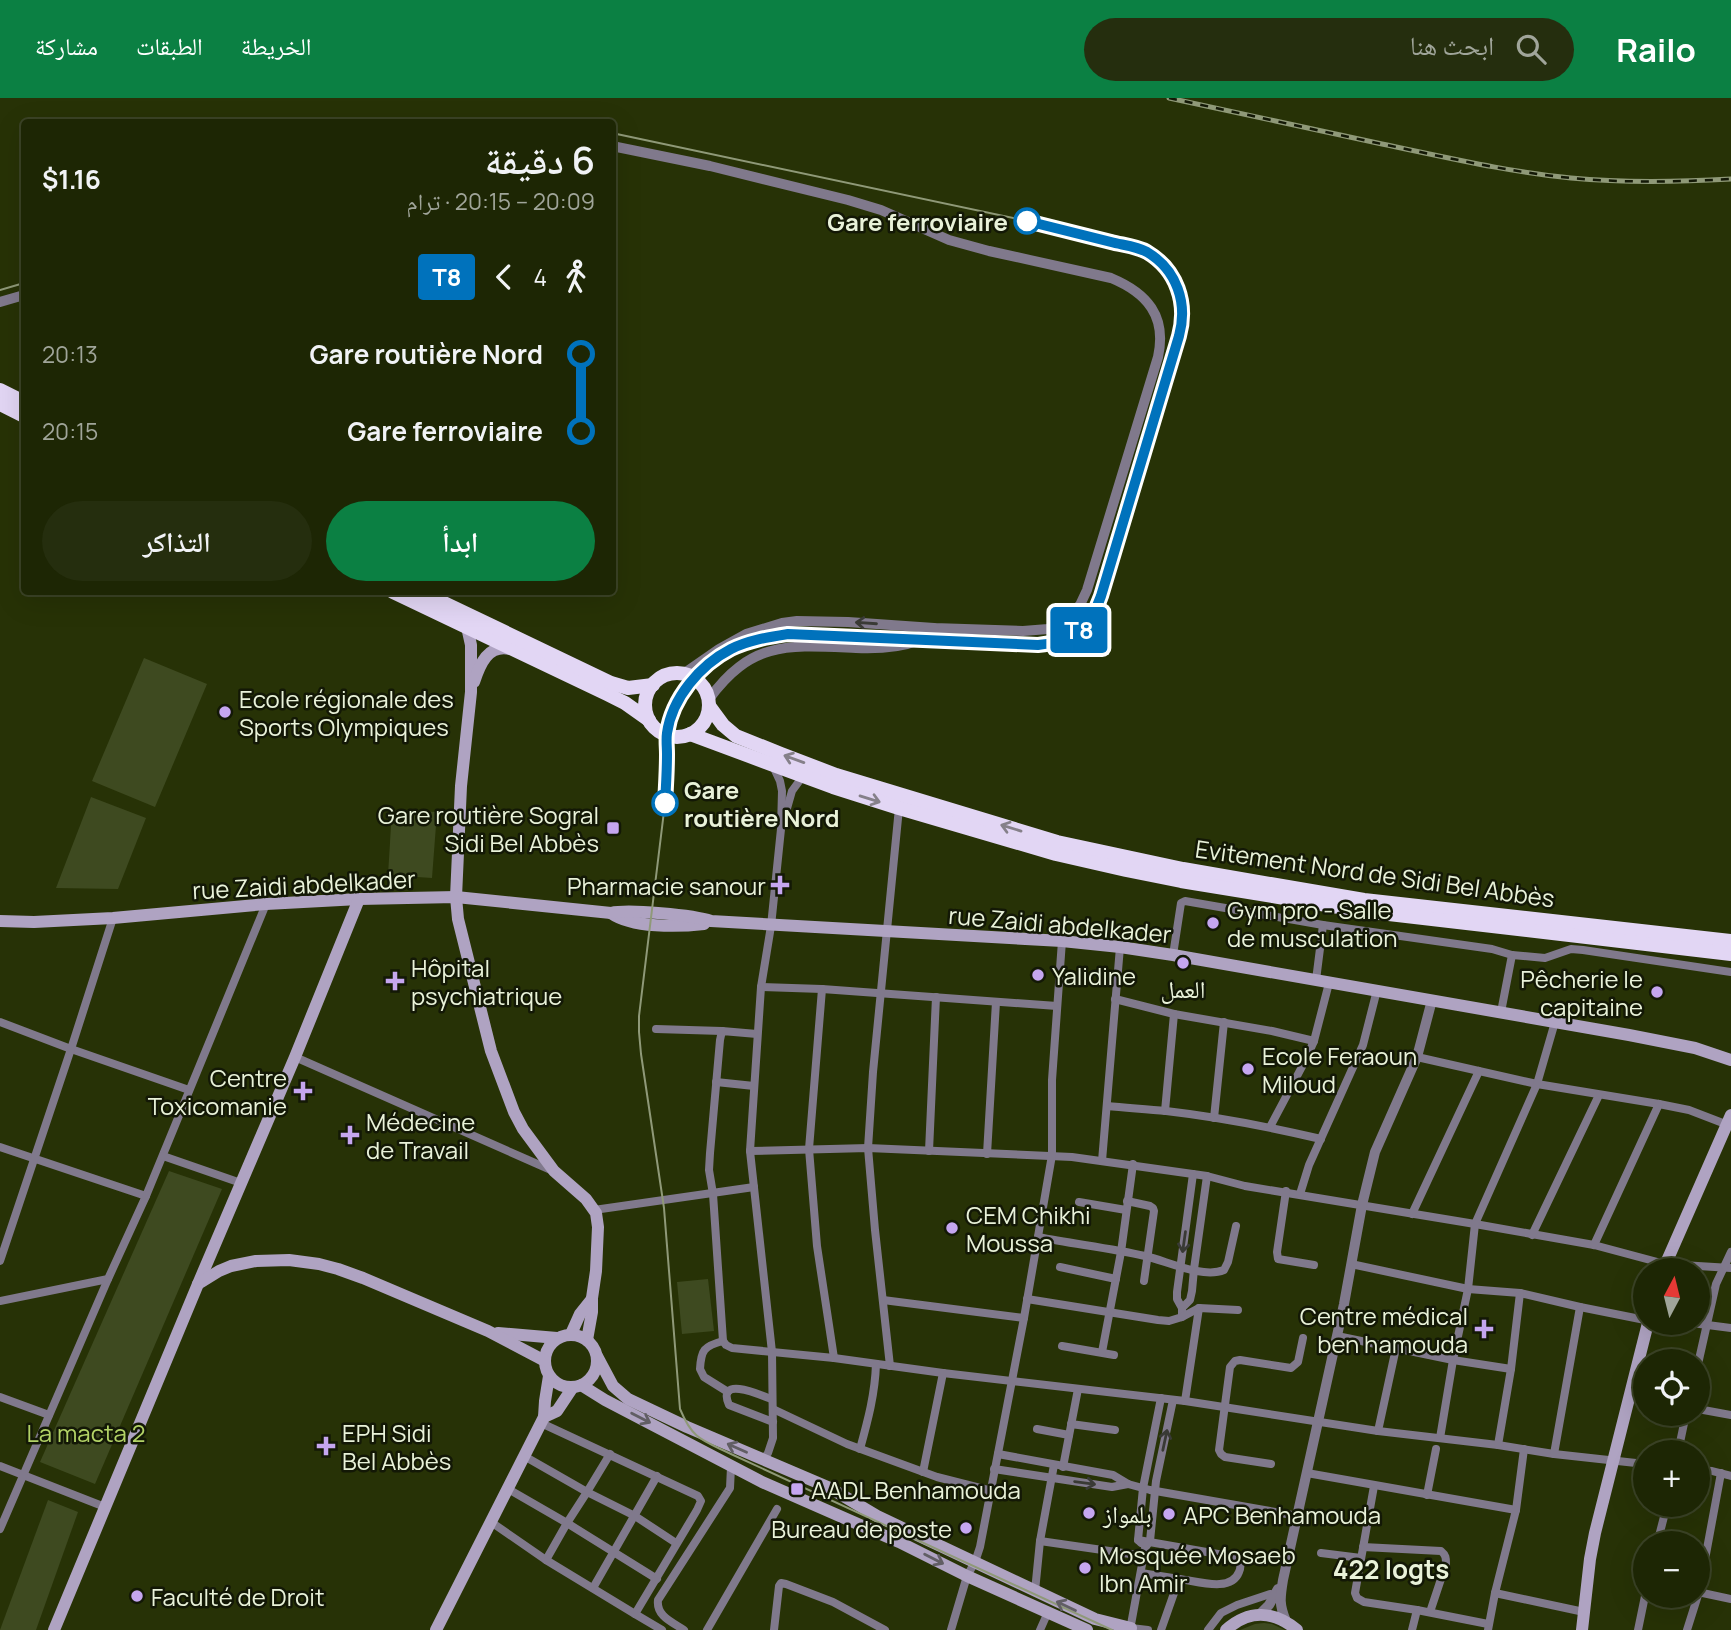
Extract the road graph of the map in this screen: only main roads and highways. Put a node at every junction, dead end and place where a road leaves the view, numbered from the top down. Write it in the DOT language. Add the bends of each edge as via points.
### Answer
graph roads {
  1 [pos="0,390"];
  2 [pos="0,404"];
  3 [pos="21,404"];
  4 [pos="21,406"];
  5 [pos="399,595"];
  6 [pos="427,595"];
  7 [pos="467,627"];
  8 [pos="522,652"];
  9 [pos="653,685"];
  10 [pos="471,692"];
  11 [pos="709,703"];
  12 [pos="649,720"];
  13 [pos="690,734"];
  14 [pos="456,898"];
  15 [pos="359,899"];
  16 [pos="0,921"];
  17 [pos="1731,941"];
  18 [pos="1731,954"];
  19 [pos="1731,1060"];
  20 [pos="1730,1122"];
  21 [pos="1668,1258"];
  22 [pos="198,1284"];
  23 [pos="592,1298"];
  24 [pos="488,1331"];
  25 [pos="570,1335"];
  26 [pos="1644,1335"];
  27 [pos="557,1338"];
  28 [pos="587,1340"];
  29 [pos="597,1356"];
  30 [pos="545,1362"];
  31 [pos="549,1376"];
  32 [pos="577,1386"];
  33 [pos="543,1420"];
  34 [pos="1130,1629"];
  35 [pos="54,1630"];
  36 [pos="436,1630"];
  37 [pos="1087,1630"];
  38 [pos="1226,1630"];
  39 [pos="1297,1630"];
  40 [pos="1582,1630"];
  1 -- 3 [label="highway"];
  2 -- 4 [label="highway"];
  5 -- 7 [label="highway"];
  6 -- 9 [label="highway" via="611,683 628,688"];
  7 -- 8 [label="highway"];
  7 -- 10 [label="main road"];
  8 -- 10 [label="main road" via="502,647 487,655"];
  8 -- 12 [label="highway" via="625,703"];
  9 -- 11 [label="highway" via="661,677 683,674 701,684"];
  9 -- 12 [label="highway" via="646,698"];
  10 -- 14 [label="main road"];
  11 -- 13 [label="highway" via="704,723"];
  17 -- 11 [label="highway, Evitement Nord de Sidi Bel Abbès, one-way" via="1364,900 1057,842 781,754 736,736"];
  12 -- 13 [label="highway" via="666,735"];
  13 -- 18 [label="highway, Evitement Nord de Sidi Bel Abbès, one-way" via="899,808 1126,870 1336,907"];
  14 -- 15 [label="main road, rue Zaidi abdelkader"];
  14 -- 19 [label="main road, rue Zaidi abdelkader" via="611,914 650,924 711,921 1120,947 1501,1012 1695,1048"];
  14 -- 23 [label="main road" via="495,1065 507,1095 523,1129 554,1171 594,1210 598,1227"];
  15 -- 16 [label="main road, rue Zaidi abdelkader" via="113,918"];
  15 -- 22 [label="main road"];
  20 -- 21 [label="main road"];
  22 -- 24 [label="main road" via="238,1265 304,1261 338,1269"];
  22 -- 35 [label="main road"];
  23 -- 25 [label="main road"];
  23 -- 28 [label="main road"];
  24 -- 27 [label="main road"];
  24 -- 30 [label="main road"];
  25 -- 27 [label="main road"];
  25 -- 28 [label="main road"];
  26 -- 40 [label="main road" via="1590,1559"];
  27 -- 30 [label="main road" via="548,1348"];
  28 -- 29 [label="main road"];
  29 -- 32 [label="main road" via="589,1381"];
  34 -- 29 [label="main road, one-way" via="1095,1619 877,1516 830,1488 628,1398 613,1386"];
  30 -- 31 [label="main road"];
  31 -- 32 [label="main road" via="559,1385"];
  31 -- 33 [label="main road"];
  32 -- 33 [label="main road" via="558,1411"];
  32 -- 37 [label="main road, one-way" via="785,1493"];
  33 -- 36 [label="main road"];
  38 -- 39 [label="main road" via="1237,1621 1259,1615 1286,1621"];
}
